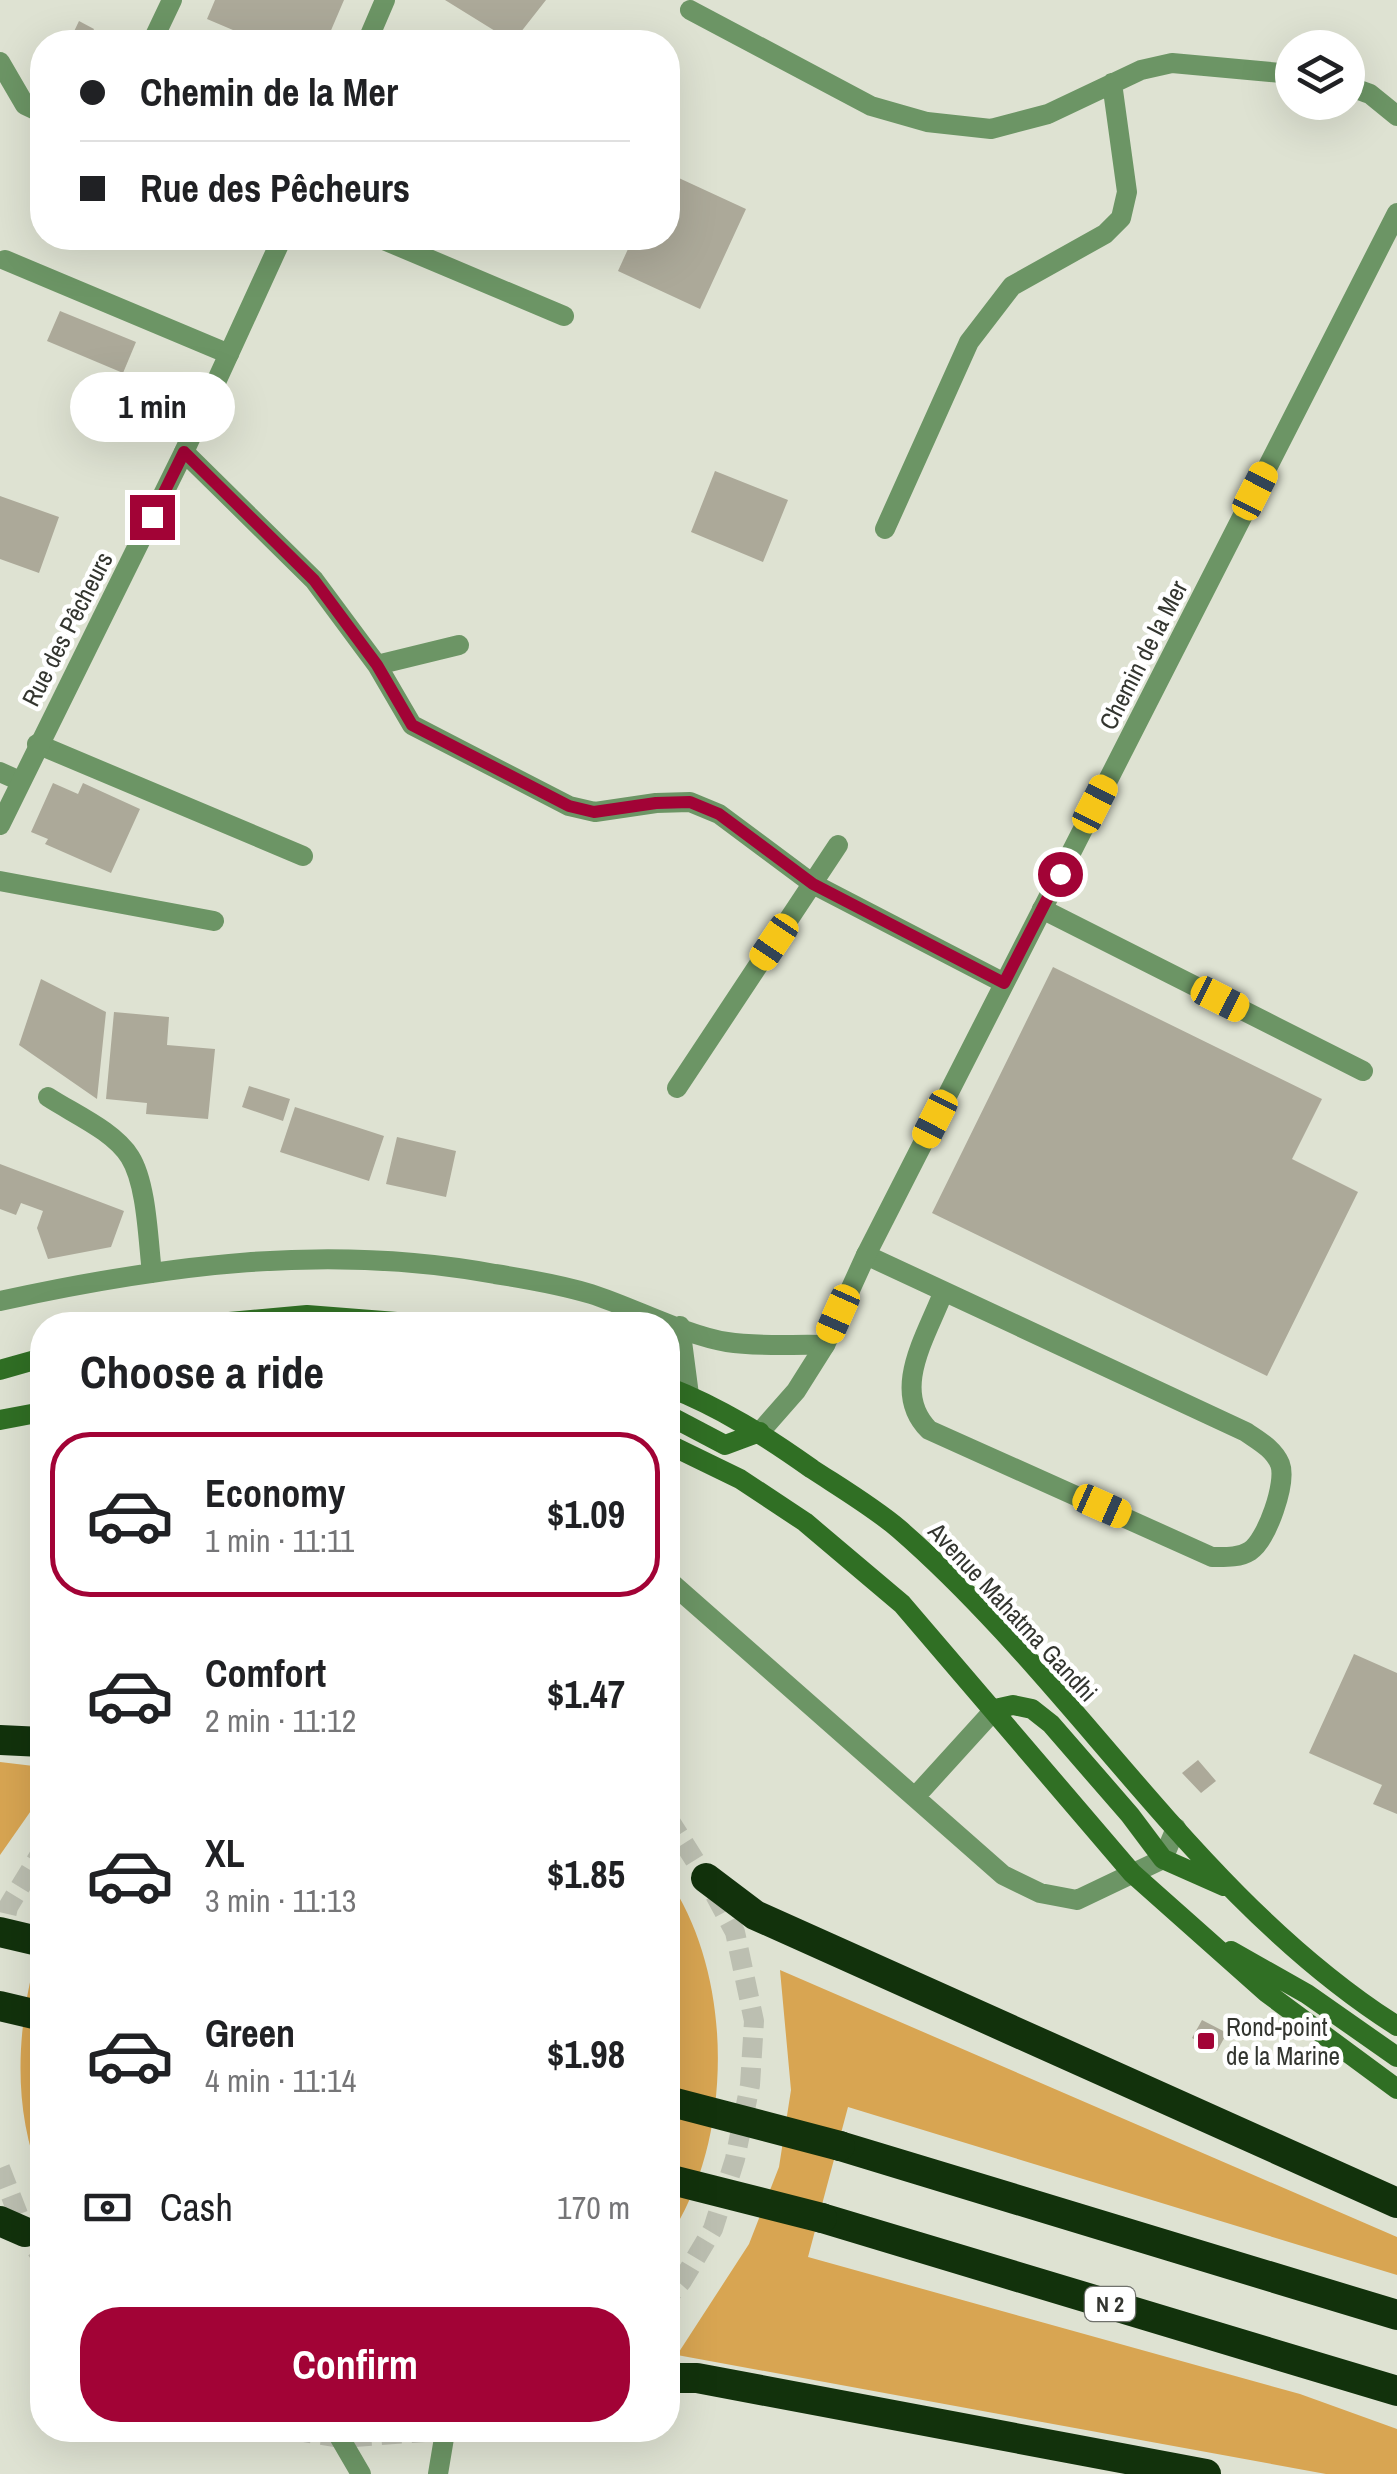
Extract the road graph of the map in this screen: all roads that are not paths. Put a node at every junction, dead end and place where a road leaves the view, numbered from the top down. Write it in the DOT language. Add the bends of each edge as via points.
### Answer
graph roads {
  1 [pos="172,0"];
  2 [pos="385,0"];
  3 [pos="690,10"];
  4 [pos="158,30"];
  5 [pos="371,30"];
  6 [pos="0,62"];
  7 [pos="1275,72"];
  8 [pos="1112,83"];
  9 [pos="1365,92"];
  10 [pos="30,107"];
  11 [pos="1397,116"];
  12 [pos="1397,213"];
  13 [pos="276,250"];
  14 [pos="407,250"];
  15 [pos="6,260"];
  16 [pos="564,316"];
  17 [pos="228,354"];
  18 [pos="184,452"];
  19 [pos="885,529"];
  20 [pos="459,645"];
  21 [pos="377,665"];
  22 [pos="37,744"];
  23 [pos="0,772"];
  24 [pos="20,781"];
  25 [pos="0,825"];
  26 [pos="838,846"];
  27 [pos="302,856"];
  28 [pos="0,880"];
  29 [pos="813,884"];
  30 [pos="1042,908"];
  31 [pos="214,921"];
  32 [pos="1004,983"];
  33 [pos="1363,1071"];
  34 [pos="678,1088"];
  35 [pos="48,1097"];
  36 [pos="866,1255"];
  37 [pos="152,1273"];
  38 [pos="943,1293"];
  39 [pos="0,1301"];
  40 [pos="641,1312"];
  41 [pos="680,1326"];
  42 [pos="825,1344"];
  43 [pos="30,1361"];
  44 [pos="0,1370"];
  45 [pos="680,1392"];
  46 [pos="688,1395"];
  47 [pos="30,1414"];
  48 [pos="0,1420"];
  49 [pos="680,1422"];
  50 [pos="760,1432"];
  51 [pos="680,1451"];
  52 [pos="680,1591"];
  53 [pos="994,1709"];
  54 [pos="0,1740"];
  55 [pos="30,1741"];
  56 [pos="915,1797"];
  57 [pos="1176,1828"];
  58 [pos="1163,1859"];
  59 [pos="1132,1873"];
  60 [pos="706,1878"];
  61 [pos="1230,1889"];
  62 [pos="0,1932"];
  63 [pos="30,1939"];
  64 [pos="1207,1939"];
  65 [pos="0,2006"];
  66 [pos="30,2013"];
  67 [pos="1397,2026"];
  68 [pos="1397,2056"];
  69 [pos="1397,2088"];
  70 [pos="680,2105"];
  71 [pos="680,2183"];
  72 [pos="1397,2202"];
  73 [pos="1397,2315"];
  74 [pos="680,2378"];
  75 [pos="1397,2391"];
  76 [pos="342,2442"];
  77 [pos="443,2442"];
  78 [pos="361,2474"];
  79 [pos="438,2474"];
  80 [pos="1206,2474"];
  1 -- 4 [label="street"];
  2 -- 5 [label="street"];
  3 -- 8 [label="street" via="871,106 927,122 991,130 1048,114"];
  6 -- 10 [label="street"];
  7 -- 8 [label="street" via="1172,63"];
  8 -- 19 [label="street" via="1127,192 1121,218 1105,234 1012,286 1001,300 970,342"];
  9 -- 11 [label="street"];
  12 -- 30 [label="street, Chemin de la Mer"];
  13 -- 17 [label="street, Rue des Pêcheurs"];
  14 -- 16 [label="street"];
  15 -- 17 [label="street"];
  17 -- 18 [label="street, Rue des Pêcheurs"];
  18 -- 21 [label="street" via="314,580"];
  18 -- 22 [label="street, Rue des Pêcheurs"];
  20 -- 21 [label="street"];
  21 -- 29 [label="street" via="412,725 569,806 594,812 690,802 719,814"];
  22 -- 24 [label="street, Rue des Pêcheurs"];
  22 -- 27 [label="street"];
  23 -- 24 [label="street"];
  24 -- 25 [label="street, Rue des Pêcheurs"];
  26 -- 29 [label="street"];
  28 -- 31 [label="street"];
  29 -- 32 [label="street"];
  29 -- 34 [label="street"];
  30 -- 32 [label="street, Chemin de la Mer"];
  30 -- 33 [label="street"];
  32 -- 36 [label="street, Chemin de la Mer"];
  35 -- 37 [label="street" via="131,1158"];
  36 -- 38 [label="street"];
  36 -- 42 [label="street, Chemin de la Mer"];
  37 -- 39 [label="street"];
  37 -- 40 [label="street" via="228,1261 388,1261 492,1273 589,1293"];
  38 -- 38 [label="street" via="912,1376 914,1416 929,1430 1212,1557 1250,1552 1262,1539 1278,1499 1281,1467 1270,1448"];
  41 -- 42 [label="street" via="725,1342"];
  41 -- 46 [label="street"];
  42 -- 50 [label="street, Chemin de la Mer"];
  43 -- 44 [label="main road"];
  45 -- 46 [label="main road, Avenue Mahatma Gandhi"];
  46 -- 50 [label="main road, Avenue Mahatma Gandhi"];
  47 -- 48 [label="main road"];
  49 -- 50 [label="main road" via="725,1446"];
  50 -- 57 [label="main road, Avenue Mahatma Gandhi" via="898,1528 984,1611"];
  51 -- 53 [label="main road" via="805,1522 902,1604"];
  52 -- 56 [label="street"];
  53 -- 56 [label="street"];
  53 -- 58 [label="main road, Avenue Mahatma Gandhi" via="1032,1709 1051,1724"];
  53 -- 59 [label="main road"];
  54 -- 55 [label="highway"];
  56 -- 59 [label="street" via="1004,1875 1040,1892 1077,1900"];
  57 -- 58 [label="street"];
  57 -- 61 [label="main road, Avenue Mahatma Gandhi"];
  58 -- 59 [label="street"];
  58 -- 61 [label="main road, Avenue Mahatma Gandhi"];
  59 -- 64 [label="main road"];
  60 -- 72 [label="highway" via="754,1915"];
  61 -- 67 [label="main road, Avenue Mahatma Gandhi" via="1351,1997"];
  62 -- 63 [label="highway, bridge"];
  64 -- 68 [label="main road" via="1307,1994"];
  64 -- 69 [label="main road" via="1291,2012"];
  65 -- 66 [label="highway"];
  70 -- 73 [label="highway, bridge" via="840,2146"];
  71 -- 75 [label="highway, N 2, bridge" via="822,2218"];
  74 -- 80 [label="highway"];
  76 -- 78 [label="street"];
  77 -- 79 [label="street"];
}
